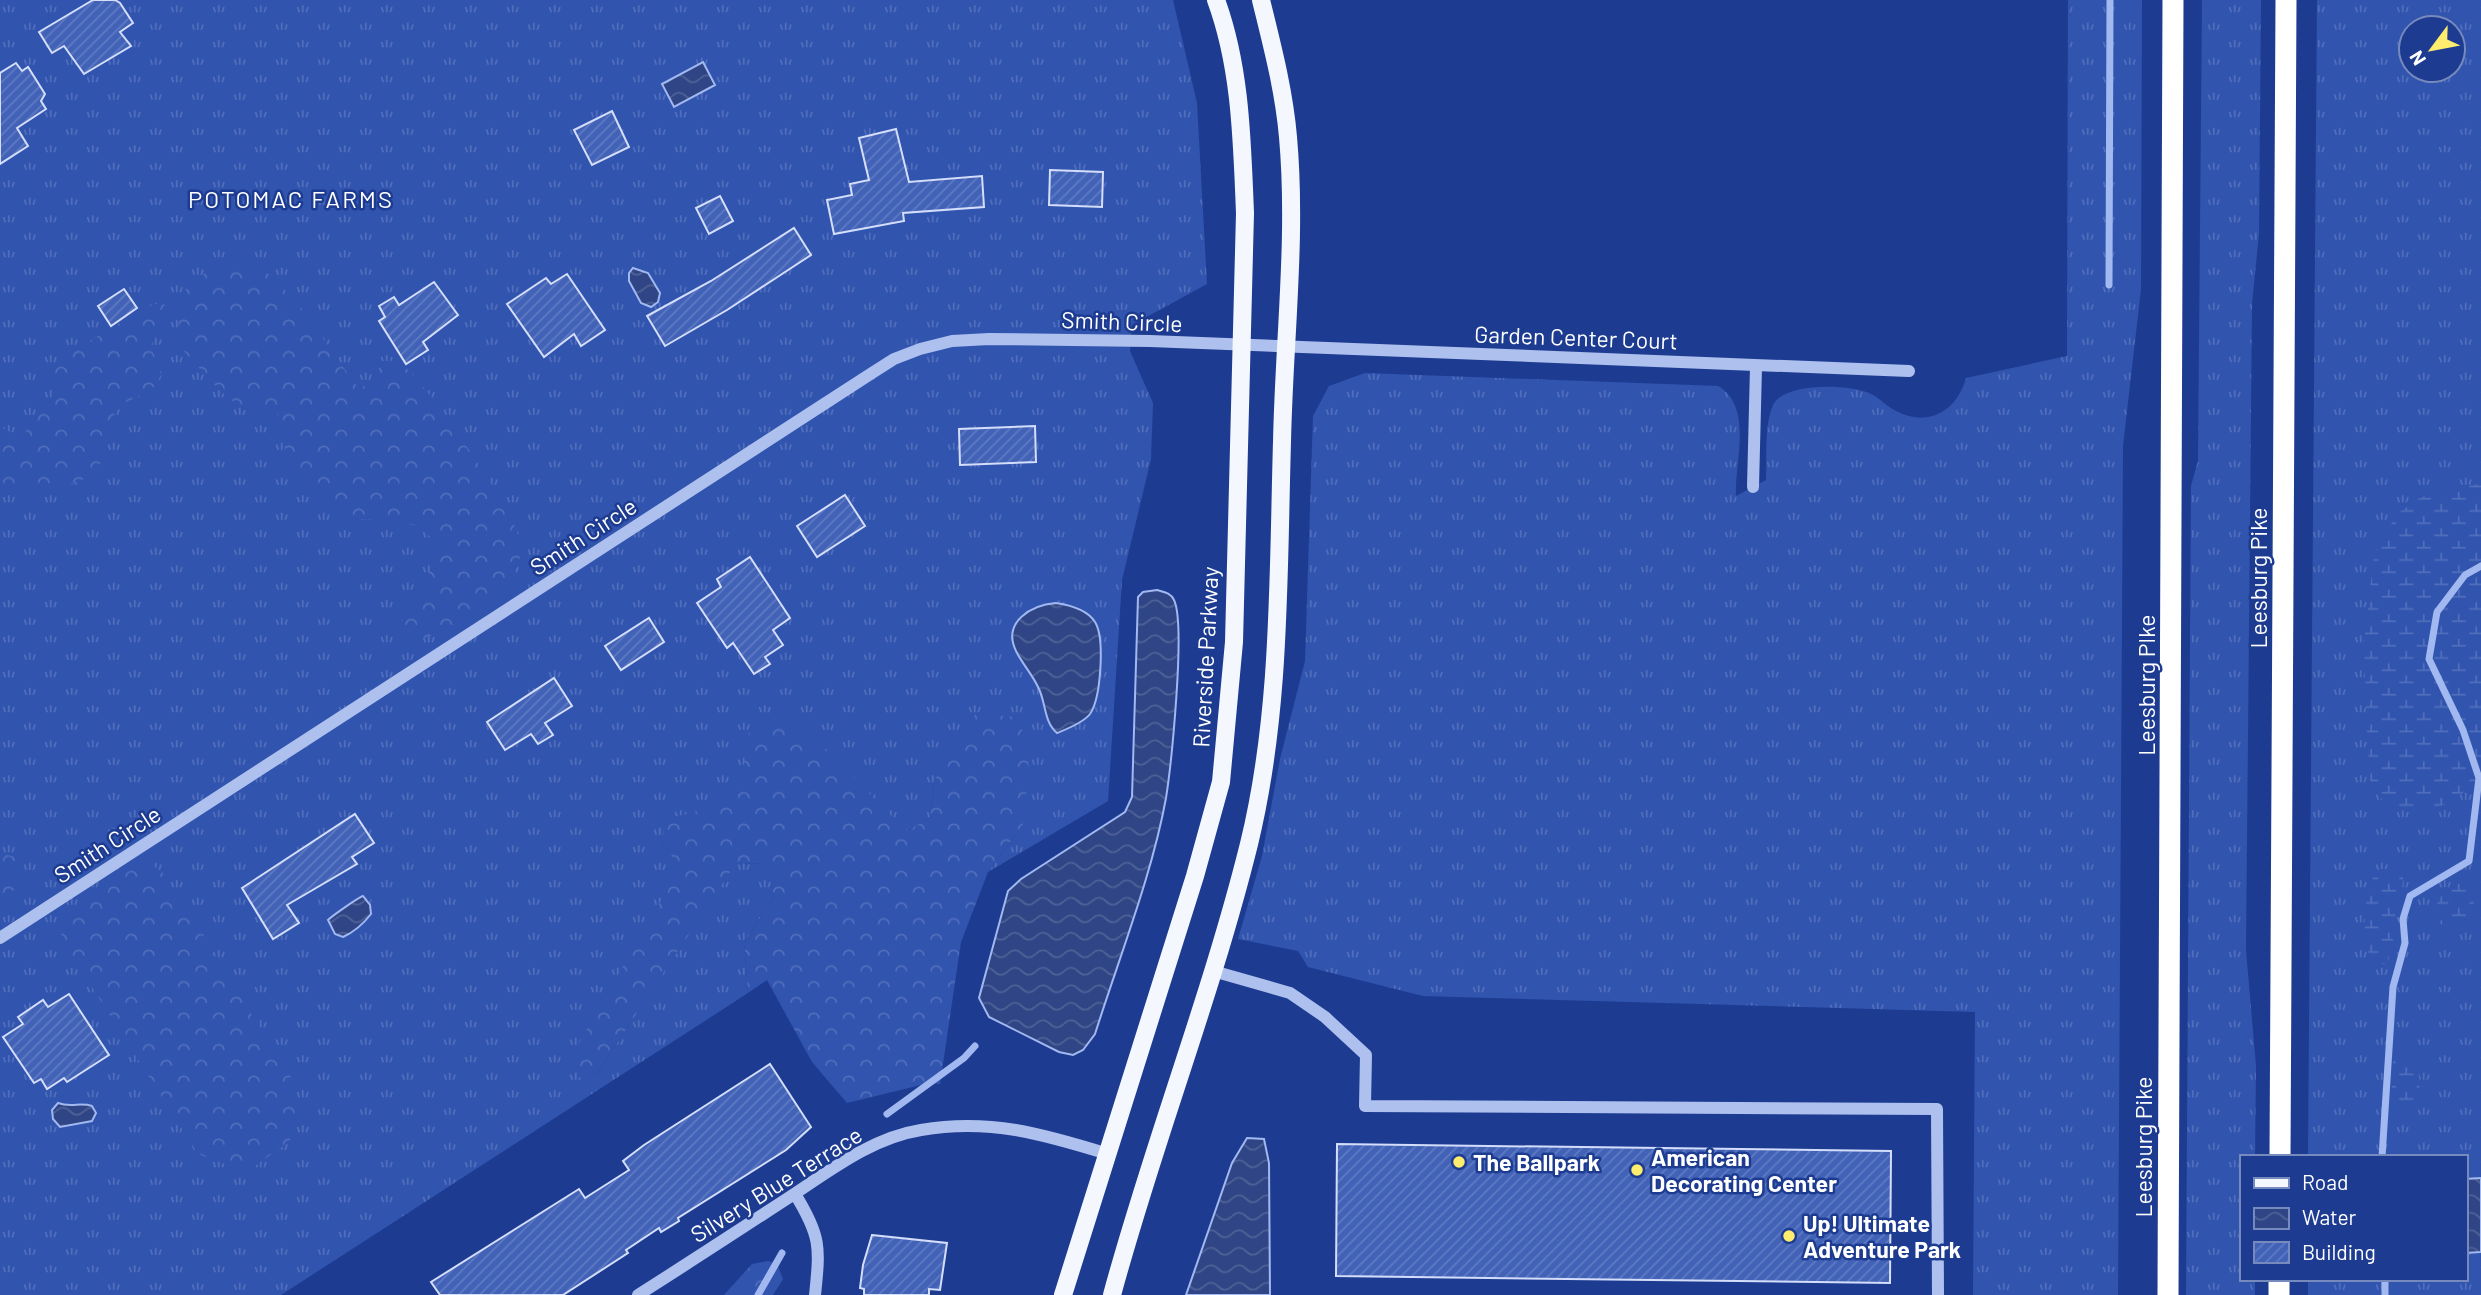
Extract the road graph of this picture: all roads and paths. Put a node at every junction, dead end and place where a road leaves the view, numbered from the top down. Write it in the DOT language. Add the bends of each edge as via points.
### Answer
graph roads {
  1 [pos="1216,0"];
  2 [pos="1261,0"];
  3 [pos="2173,0"];
  4 [pos="2286,0"];
  5 [pos="1241,347"];
  6 [pos="1285,348"];
  7 [pos="1756,367"];
  8 [pos="1909,371"];
  9 [pos="1753,487"];
  10 [pos="0,938"];
  11 [pos="1213,971"];
  12 [pos="2171,999"];
  13 [pos="1108,1154"];
  14 [pos="2280,1155"];
  15 [pos="795,1194"];
  16 [pos="638,1295"];
  17 [pos="816,1295"];
  18 [pos="1063,1295"];
  19 [pos="1112,1295"];
  20 [pos="1938,1295"];
  21 [pos="2168,1295"];
  1 -- 5 [label="main road, Riverside Parkway" via="1234,70 1242,146"];
  2 -- 6 [label="main road" via="1288,137 1291,206"];
  3 -- 12 [label="highway, Leesburg PIke"];
  4 -- 14 [label="highway, Leesburg Pike"];
  5 -- 6 [label="street, Garden Center Court"];
  5 -- 10 [label="street, Smith Circle" via="989,339 952,341 894,359"];
  5 -- 13 [label="main road, Riverside Parkway" via="1234,642 1221,782"];
  6 -- 7 [label="street, Garden Center Court"];
  6 -- 11 [label="main road" via="1272,715 1250,842"];
  7 -- 8 [label="street, Garden Center Court"];
  7 -- 9 [label="street"];
  11 -- 19 [label="main road"];
  11 -- 20 [label="street" via="1290,993 1325,1017 1366,1055 1365,1106 1937,1109"];
  12 -- 21 [label="highway, Leesburg Pike"];
  13 -- 15 [label="street, Silvery Blue Terrace" via="1034,1131 985,1126 919,1130 894,1136 851,1157"];
  13 -- 18 [label="main road, Riverside Parkway"];
  15 -- 16 [label="street, Silvery Blue Terrace"];
  15 -- 17 [label="street" via="818,1243"];
}
